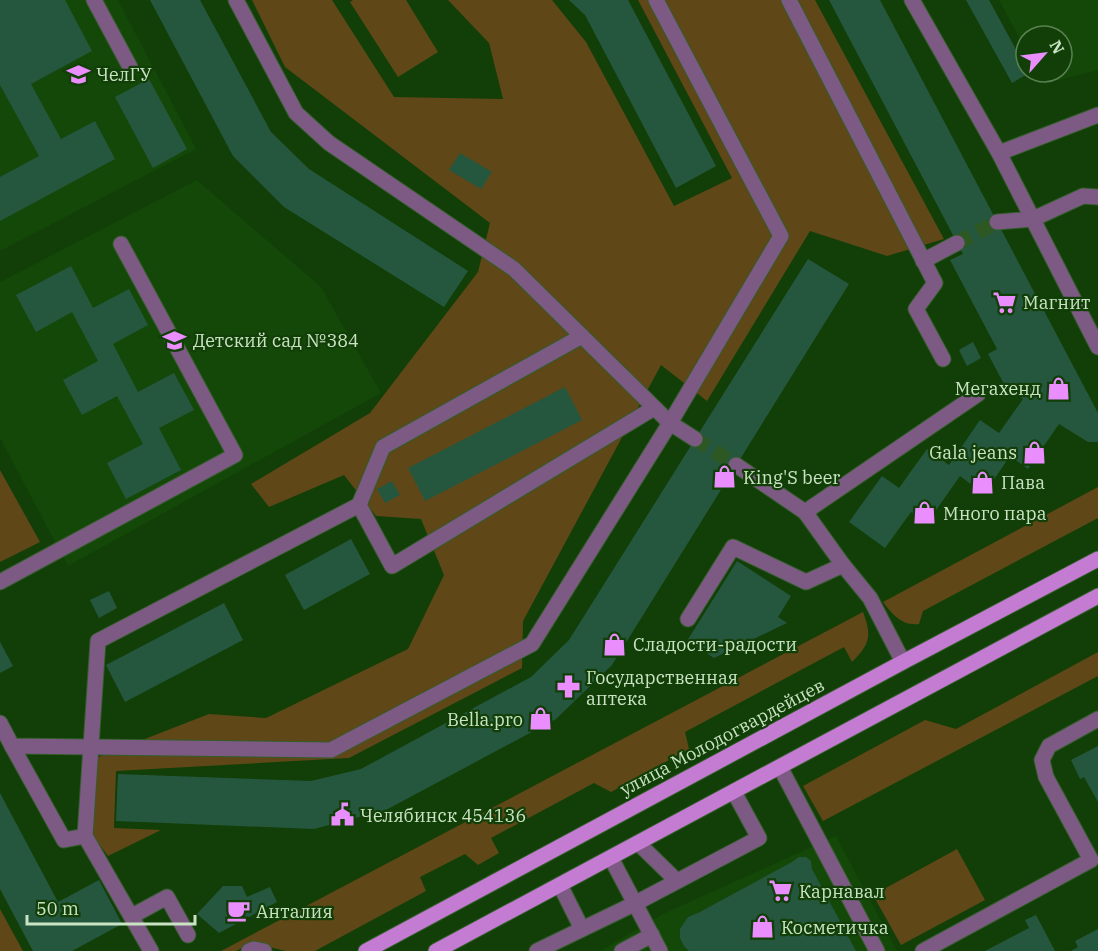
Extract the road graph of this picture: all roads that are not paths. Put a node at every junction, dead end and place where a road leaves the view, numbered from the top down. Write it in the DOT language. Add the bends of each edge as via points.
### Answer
graph roads {
  1 [pos="94,0"];
  2 [pos="236,0"];
  3 [pos="656,0"];
  4 [pos="789,0"];
  5 [pos="912,0"];
  6 [pos="130,67"];
  7 [pos="1098,116"];
  8 [pos="999,153"];
  9 [pos="1098,197"];
  10 [pos="1034,219"];
  11 [pos="997,222"];
  12 [pos="957,243"];
  13 [pos="121,244"];
  14 [pos="923,261"];
  15 [pos="582,336"];
  16 [pos="1098,348"];
  17 [pos="942,359"];
  18 [pos="978,394"];
  19 [pos="654,408"];
  20 [pos="670,423"];
  21 [pos="695,439"];
  22 [pos="736,465"];
  23 [pos="359,505"];
  24 [pos="805,512"];
  25 [pos="1098,560"];
  26 [pos="843,566"];
  27 [pos="0,582"];
  28 [pos="1098,596"];
  29 [pos="688,619"];
  30 [pos="903,662"];
  31 [pos="1098,719"];
  32 [pos="0,723"];
  33 [pos="12,746"];
  34 [pos="91,747"];
  35 [pos="780,767"];
  36 [pos="734,792"];
  37 [pos="85,836"];
  38 [pos="638,843"];
  39 [pos="611,858"];
  40 [pos="1094,864"];
  41 [pos="677,881"];
  42 [pos="560,885"];
  43 [pos="634,904"];
  44 [pos="132,916"];
  45 [pos="582,929"];
  46 [pos="188,935"];
  47 [pos="652,935"];
  48 [pos="151,951"];
  49 [pos="249,951"];
  50 [pos="264,951"];
  51 [pos="366,951"];
  52 [pos="438,951"];
  53 [pos="537,951"];
  54 [pos="622,951"];
  55 [pos="660,951"];
  56 [pos="877,951"];
  57 [pos="923,951"];
  1 -- 6 [label="lane"];
  2 -- 15 [label="lane" via="296,112 329,143 514,269"];
  3 -- 20 [label="lane" via="781,236"];
  4 -- 14 [label="lane"];
  5 -- 8 [label="lane"];
  7 -- 8 [label="lane"];
  8 -- 10 [label="lane"];
  9 -- 10 [label="lane" via="1083,196"];
  10 -- 11 [label="lane"];
  10 -- 16 [label="lane"];
  12 -- 14 [label="lane"];
  13 -- 27 [label="lane" via="235,455"];
  14 -- 17 [label="lane" via="935,283 916,309"];
  15 -- 19 [label="lane"];
  15 -- 23 [label="lane" via="383,447"];
  18 -- 24 [label="lane"];
  19 -- 20 [label="lane"];
  19 -- 23 [label="lane" via="392,566"];
  20 -- 21 [label="lane"];
  20 -- 34 [label="lane" via="532,645 331,750"];
  22 -- 24 [label="lane"];
  23 -- 34 [label="lane" via="98,641"];
  24 -- 26 [label="lane"];
  25 -- 30 [label="main road, улица Молодогвардейцев"];
  26 -- 29 [label="lane" via="806,582 733,547"];
  26 -- 30 [label="lane" via="870,598"];
  28 -- 35 [label="main road"];
  30 -- 51 [label="main road, улица Молодогвардейцев"];
  31 -- 40 [label="lane" via="1049,746 1042,760 1046,777"];
  32 -- 33 [label="lane"];
  33 -- 34 [label="lane"];
  33 -- 37 [label="lane" via="64,840"];
  34 -- 37 [label="lane"];
  35 -- 36 [label="main road"];
  35 -- 56 [label="lane"];
  36 -- 38 [label="main road"];
  36 -- 41 [label="lane" via="759,838"];
  37 -- 44 [label="lane"];
  38 -- 39 [label="main road"];
  38 -- 41 [label="lane"];
  39 -- 42 [label="main road"];
  39 -- 43 [label="lane"];
  40 -- 57 [label="lane"];
  41 -- 43 [label="lane"];
  42 -- 45 [label="lane"];
  42 -- 52 [label="main road"];
  43 -- 45 [label="lane"];
  43 -- 47 [label="lane"];
  44 -- 46 [label="lane" via="167,897"];
  44 -- 48 [label="lane"];
  45 -- 53 [label="lane"];
  47 -- 54 [label="lane"];
  47 -- 55 [label="lane"];
  49 -- 50 [label="lane"];
}
